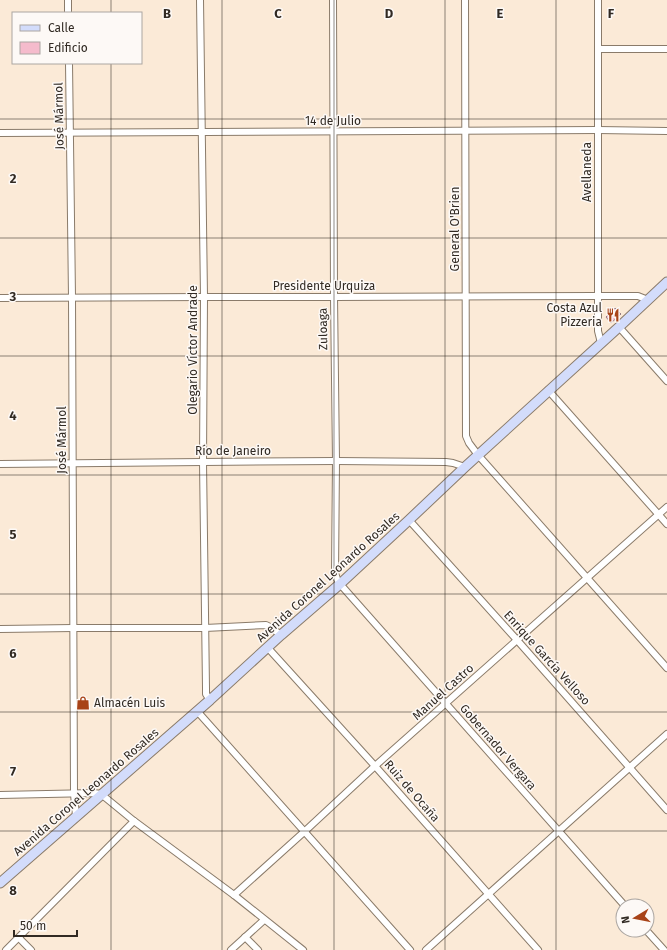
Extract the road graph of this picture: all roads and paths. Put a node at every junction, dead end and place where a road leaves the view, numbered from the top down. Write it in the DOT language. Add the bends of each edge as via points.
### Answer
graph roads {
  1 [pos="68,0"];
  2 [pos="200,0"];
  3 [pos="333,0"];
  4 [pos="465,0"];
  5 [pos="598,0"];
  6 [pos="68,12"];
  7 [pos="598,49"];
  8 [pos="667,49"];
  9 [pos="69,64"];
  10 [pos="598,130"];
  11 [pos="466,131"];
  12 [pos="667,131"];
  13 [pos="70,132"];
  14 [pos="201,132"];
  15 [pos="334,132"];
  16 [pos="0,133"];
  17 [pos="667,282"];
  18 [pos="204,296"];
  19 [pos="466,296"];
  20 [pos="598,296"];
  21 [pos="72,297"];
  22 [pos="334,297"];
  23 [pos="0,298"];
  24 [pos="648,300"];
  25 [pos="619,327"];
  26 [pos="601,343"];
  27 [pos="667,381"];
  28 [pos="548,390"];
  29 [pos="478,455"];
  30 [pos="203,462"];
  31 [pos="336,462"];
  32 [pos="0,464"];
  33 [pos="73,464"];
  34 [pos="465,467"];
  35 [pos="667,507"];
  36 [pos="658,514"];
  37 [pos="409,520"];
  38 [pos="667,524"];
  39 [pos="587,577"];
  40 [pos="340,584"];
  41 [pos="73,628"];
  42 [pos="205,628"];
  43 [pos="0,630"];
  44 [pos="281,635"];
  45 [pos="517,640"];
  46 [pos="268,648"];
  47 [pos="667,668"];
  48 [pos="210,700"];
  49 [pos="446,704"];
  50 [pos="197,711"];
  51 [pos="667,734"];
  52 [pos="375,766"];
  53 [pos="629,768"];
  54 [pos="74,794"];
  55 [pos="101,794"];
  56 [pos="0,795"];
  57 [pos="667,810"];
  58 [pos="76,816"];
  59 [pos="134,821"];
  60 [pos="304,832"];
  61 [pos="558,832"];
  62 [pos="0,884"];
  63 [pos="488,894"];
  64 [pos="234,895"];
  65 [pos="618,898"];
  66 [pos="264,920"];
  67 [pos="245,937"];
  68 [pos="19,938"];
  69 [pos="653,938"];
  70 [pos="6,950"];
  71 [pos="31,950"];
  72 [pos="231,950"];
  73 [pos="258,950"];
  74 [pos="303,950"];
  75 [pos="410,950"];
  76 [pos="426,950"];
  77 [pos="538,950"];
  78 [pos="664,950"];
  1 -- 6 [label="street"];
  2 -- 14 [label="street, Olegario Víctor Andrade"];
  3 -- 15 [label="street, Zuloaga"];
  4 -- 11 [label="street, General O'Brien"];
  5 -- 7 [label="street, Avellaneda"];
  7 -- 8 [label="street"];
  7 -- 10 [label="street, Avellaneda"];
  9 -- 13 [label="street, José Mármol"];
  10 -- 11 [label="street, 14 de Julio"];
  10 -- 12 [label="street, 14 de Julio"];
  10 -- 20 [label="street, Avellaneda"];
  11 -- 15 [label="street, 14 de Julio"];
  11 -- 19 [label="street, General O'Brien"];
  13 -- 14 [label="street, 14 de Julio"];
  13 -- 16 [label="street, 14 de Julio"];
  13 -- 21 [label="street, José Mármol"];
  14 -- 15 [label="street, 14 de Julio"];
  14 -- 18 [label="street, Olegario Víctor Andrade"];
  15 -- 22 [label="street, Zuloaga"];
  17 -- 24 [label="street, Avenida Coronel Leonardo Rosales"];
  18 -- 21 [label="street, Presidente Urquiza"];
  18 -- 22 [label="street, Presidente Urquiza"];
  18 -- 30 [label="street, Olegario Víctor Andrade"];
  19 -- 20 [label="street, Presidente Urquiza"];
  19 -- 22 [label="street, Presidente Urquiza"];
  19 -- 29 [label="street, General O'Brien" via="466,436"];
  20 -- 24 [label="street, Presidente Urquiza" via="638,296"];
  20 -- 26 [label="street, Avellaneda" via="598,331"];
  21 -- 23 [label="street, Presidente Urquiza"];
  21 -- 33 [label="street, José Mármol"];
  22 -- 31 [label="street, Zuloaga"];
  24 -- 25 [label="street, Avenida Coronel Leonardo Rosales"];
  25 -- 26 [label="street, Avenida Coronel Leonardo Rosales"];
  25 -- 27 [label="street"];
  26 -- 28 [label="street, Avenida Coronel Leonardo Rosales"];
  28 -- 29 [label="street, Avenida Coronel Leonardo Rosales"];
  28 -- 36 [label="street"];
  29 -- 34 [label="street, Avenida Coronel Leonardo Rosales"];
  29 -- 39 [label="street, General O'Brien"];
  30 -- 31 [label="street, Río de Janeiro"];
  30 -- 33 [label="street, Río de Janeiro"];
  30 -- 42 [label="street, Olegario Víctor Andrade"];
  31 -- 34 [label="street, Río de Janeiro" via="446,462"];
  31 -- 40 [label="street, Zuloaga" via="336,573"];
  32 -- 33 [label="street, Río de Janeiro"];
  33 -- 41 [label="street, José Mármol"];
  34 -- 37 [label="street, Avenida Coronel Leonardo Rosales"];
  35 -- 36 [label="street, Manuel Castro"];
  36 -- 38 [label="street"];
  36 -- 39 [label="street, Manuel Castro"];
  37 -- 40 [label="street, Avenida Coronel Leonardo Rosales"];
  37 -- 45 [label="street, Enrique García Velloso"];
  39 -- 45 [label="street, Manuel Castro"];
  39 -- 47 [label="street, General O'Brien"];
  40 -- 44 [label="street, Avenida Coronel Leonardo Rosales"];
  40 -- 49 [label="street, Gobernador Vergara"];
  41 -- 42 [label="street"];
  41 -- 43 [label="street"];
  41 -- 54 [label="street, José Mármol"];
  42 -- 44 [label="street" via="266,626"];
  42 -- 48 [label="street, Olegario Víctor Andrade" via="206,694"];
  44 -- 46 [label="street, Avenida Coronel Leonardo Rosales"];
  45 -- 49 [label="street, Manuel Castro"];
  45 -- 53 [label="street, Enrique García Velloso"];
  46 -- 48 [label="street, Avenida Coronel Leonardo Rosales"];
  46 -- 52 [label="street, Ruiz de Ocaña"];
  48 -- 50 [label="street, Avenida Coronel Leonardo Rosales"];
  49 -- 52 [label="street, Manuel Castro"];
  49 -- 61 [label="street, Gobernador Vergara"];
  50 -- 55 [label="street, Avenida Coronel Leonardo Rosales"];
  50 -- 60 [label="street"];
  51 -- 53 [label="street"];
  52 -- 60 [label="street, Manuel Castro"];
  52 -- 63 [label="street, Ruiz de Ocaña"];
  53 -- 57 [label="street, Enrique García Velloso"];
  53 -- 61 [label="street"];
  54 -- 55 [label="street"];
  54 -- 56 [label="street"];
  54 -- 58 [label="street, José Mármol"];
  55 -- 58 [label="street, Avenida Coronel Leonardo Rosales"];
  55 -- 59 [label="street"];
  58 -- 62 [label="street, Avenida Coronel Leonardo Rosales"];
  59 -- 64 [label="street"];
  59 -- 68 [label="street"];
  60 -- 64 [label="street, Manuel Castro"];
  60 -- 75 [label="street"];
  61 -- 63 [label="street"];
  61 -- 65 [label="street, Gobernador Vergara"];
  63 -- 76 [label="street"];
  63 -- 77 [label="street, Ruiz de Ocaña"];
  64 -- 66 [label="street"];
  66 -- 67 [label="street"];
  66 -- 74 [label="street"];
  67 -- 72 [label="street"];
  67 -- 73 [label="street"];
  68 -- 70 [label="street"];
  68 -- 71 [label="street"];
  69 -- 78 [label="street"];
}
